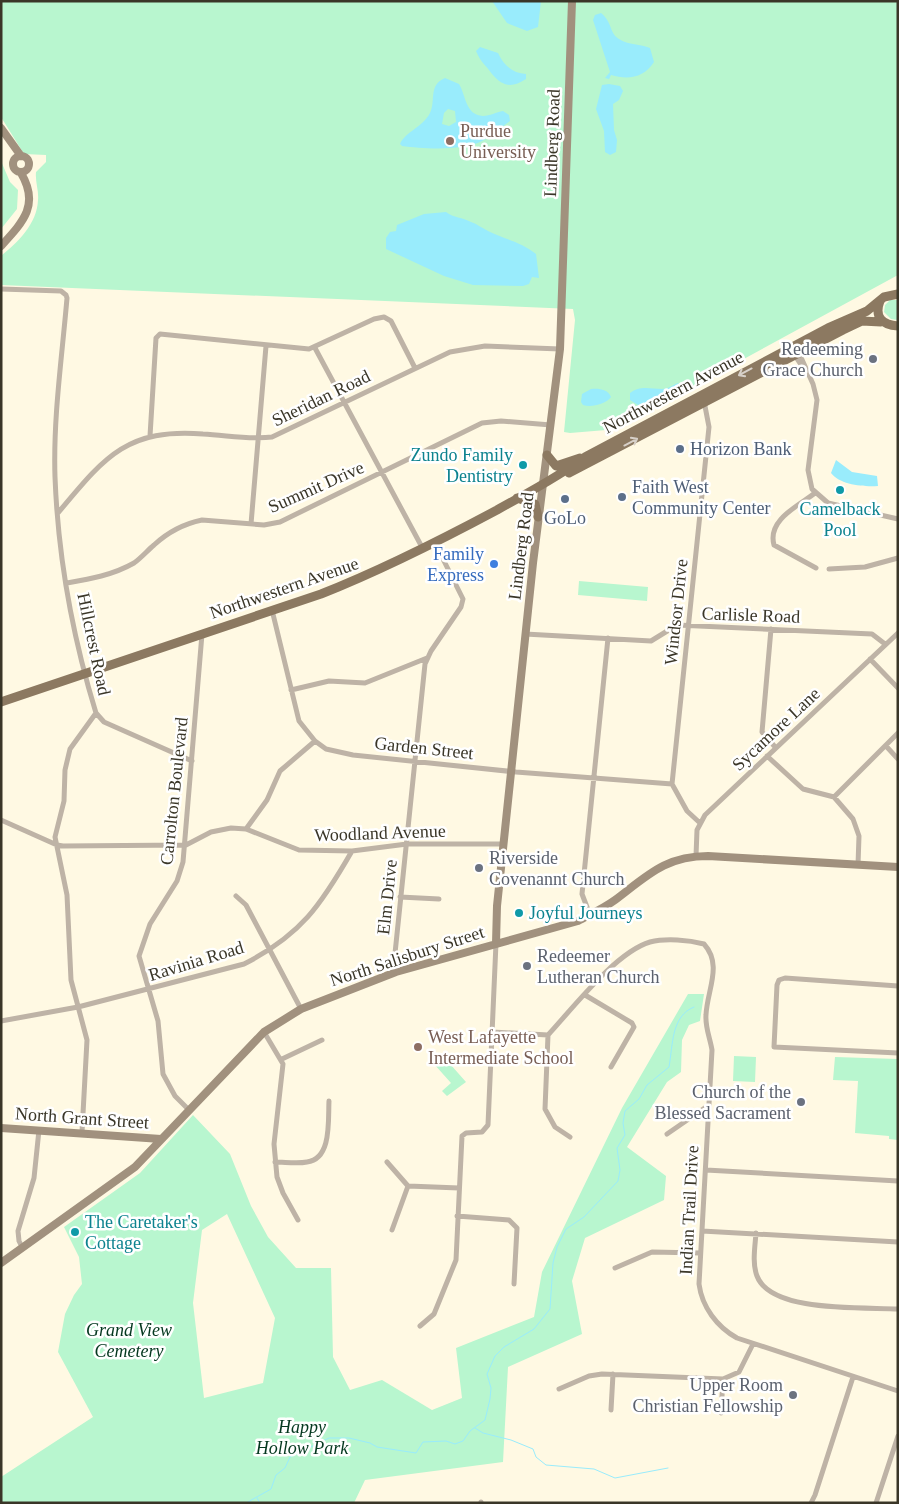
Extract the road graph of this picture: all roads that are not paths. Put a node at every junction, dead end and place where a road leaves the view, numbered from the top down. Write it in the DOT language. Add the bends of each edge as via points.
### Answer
graph roads {
  1 [pos="572,1"];
  2 [pos="1,128"];
  3 [pos="18,158"];
  4 [pos="24,171"];
  5 [pos="1,246"];
  6 [pos="1,289"];
  7 [pos="898,294"];
  8 [pos="880,301"];
  9 [pos="881,322"];
  10 [pos="898,326"];
  11 [pos="266,346"];
  12 [pos="315,348"];
  13 [pos="560,349"];
  14 [pos="795,350"];
  15 [pos="415,368"];
  16 [pos="703,399"];
  17 [pos="344,403"];
  18 [pos="551,426"];
  19 [pos="150,436"];
  20 [pos="258,438"];
  21 [pos="547,455"];
  22 [pos="585,457"];
  23 [pos="382,472"];
  24 [pos="564,474"];
  25 [pos="543,484"];
  26 [pos="815,493"];
  27 [pos="517,498"];
  28 [pos="58,513"];
  29 [pos="538,517"];
  30 [pos="898,519"];
  31 [pos="251,524"];
  32 [pos="434,543"];
  33 [pos="423,549"];
  34 [pos="898,558"];
  35 [pos="816,568"];
  36 [pos="828,569"];
  37 [pos="67,583"];
  38 [pos="272,610"];
  39 [pos="688,626"];
  40 [pos="771,629"];
  41 [pos="898,633"];
  42 [pos="202,634"];
  43 [pos="525,634"];
  44 [pos="608,638"];
  45 [pos="886,644"];
  46 [pos="427,658"];
  47 [pos="870,660"];
  48 [pos="83,672"];
  49 [pos="898,688"];
  50 [pos="291,690"];
  51 [pos="1,702"];
  52 [pos="96,713"];
  53 [pos="898,733"];
  54 [pos="315,741"];
  55 [pos="886,746"];
  56 [pos="776,748"];
  57 [pos="768,756"];
  58 [pos="898,759"];
  59 [pos="192,761"];
  60 [pos="415,762"];
  61 [pos="511,772"];
  62 [pos="594,778"];
  63 [pos="672,784"];
  64 [pos="834,797"];
  65 [pos="1,820"];
  66 [pos="700,823"];
  67 [pos="246,828"];
  68 [pos="407,844"];
  69 [pos="504,844"];
  70 [pos="57,845"];
  71 [pos="186,845"];
  72 [pos="352,851"];
  73 [pos="696,856"];
  74 [pos="858,865"];
  75 [pos="898,867"];
  76 [pos="236,896"];
  77 [pos="400,897"];
  78 [pos="439,899"];
  79 [pos="590,915"];
  80 [pos="496,943"];
  81 [pos="269,951"];
  82 [pos="396,972"];
  83 [pos="898,986"];
  84 [pos="148,990"];
  85 [pos="585,995"];
  86 [pos="78,1007"];
  87 [pos="301,1009"];
  88 [pos="1,1021"];
  89 [pos="264,1032"];
  90 [pos="492,1032"];
  91 [pos="548,1035"];
  92 [pos="322,1040"];
  93 [pos="898,1053"];
  94 [pos="282,1059"];
  95 [pos="611,1067"];
  96 [pos="329,1101"];
  97 [pos="708,1105"];
  98 [pos="189,1110"];
  99 [pos="1,1128"];
  100 [pos="39,1130"];
  101 [pos="82,1132"];
  102 [pos="667,1134"];
  103 [pos="570,1137"];
  104 [pos="161,1139"];
  105 [pos="275,1162"];
  106 [pos="387,1162"];
  107 [pos="706,1170"];
  108 [pos="898,1181"];
  109 [pos="408,1186"];
  110 [pos="458,1188"];
  111 [pos="457,1216"];
  112 [pos="298,1220"];
  113 [pos="392,1230"];
  114 [pos="702,1231"];
  115 [pos="756,1233"];
  116 [pos="898,1242"];
  117 [pos="22,1247"];
  118 [pos="700,1253"];
  119 [pos="1,1263"];
  120 [pos="615,1268"];
  121 [pos="514,1284"];
  122 [pos="898,1309"];
  123 [pos="420,1326"];
  124 [pos="753,1344"];
  125 [pos="613,1374"];
  126 [pos="853,1377"];
  127 [pos="722,1379"];
  128 [pos="559,1389"];
  129 [pos="898,1391"];
  130 [pos="611,1410"];
  131 [pos="721,1413"];
  132 [pos="898,1436"];
  133 [pos="811,1503"];
  134 [pos="876,1503"];
  1 -- 13 [label="street, Lindberg Road"];
  2 -- 3 [label="street"];
  3 -- 4 [label="street" via="14,169"];
  3 -- 4 [label="street" via="29,161"];
  4 -- 5 [label="street" via="29,205 21,223"];
  6 -- 28 [label="street, Hillcrest Road" via="61,291 67,298 55,451"];
  7 -- 8 [label="main road, Northwestern Avenue" via="889,294"];
  8 -- 9 [label="main road"];
  8 -- 14 [label="main road, Northwestern Avenue"];
  9 -- 10 [label="main road, Northwestern Avenue"];
  9 -- 14 [label="main road, Northwestern Avenue" via="860,322"];
  11 -- 12 [label="street"];
  11 -- 19 [label="street" via="163,333 156,338"];
  11 -- 20 [label="street"];
  12 -- 15 [label="street" via="384,317 391,321"];
  12 -- 17 [label="street"];
  13 -- 15 [label="street, Sheridan Road" via="465,348"];
  13 -- 18 [label="street, Lindberg Road"];
  14 -- 16 [label="main road, Northwestern Avenue"];
  14 -- 26 [label="street" via="817,400 808,470"];
  15 -- 17 [label="street, Sheridan Road"];
  16 -- 22 [label="main road, Northwestern Avenue"];
  24 -- 16 [label="main road, Northwestern Avenue, one-way" via="587,465"];
  16 -- 39 [label="street, Windsor Drive" via="709,427"];
  17 -- 20 [label="street, Sheridan Road" via="280,435"];
  17 -- 23 [label="street"];
  18 -- 21 [label="street, Lindberg Road"];
  18 -- 23 [label="street, Summit Drive" via="501,421 482,423"];
  19 -- 20 [label="street, Sheridan Road" via="175,432"];
  19 -- 28 [label="street, Sheridan Road" via="96,466"];
  20 -- 31 [label="street"];
  21 -- 22 [label="main road" via="552,465 558,466"];
  21 -- 25 [label="street, Lindberg Road"];
  22 -- 24 [label="main road, Northwestern Avenue"];
  23 -- 31 [label="street, Summit Drive" via="280,522"];
  23 -- 33 [label="street"];
  24 -- 25 [label="main road, Northwestern Avenue"];
  25 -- 27 [label="main road, Northwestern Avenue"];
  25 -- 29 [label="street, Lindberg Road"];
  26 -- 30 [label="street" via="828,503"];
  26 -- 35 [label="street" via="777,522 772,534 774,545"];
  27 -- 29 [label="main road" via="535,504"];
  27 -- 32 [label="main road, Northwestern Avenue"];
  28 -- 37 [label="street, Hillcrest Road"];
  29 -- 43 [label="street, Lindberg Road"];
  31 -- 37 [label="street, Summit Drive" via="202,520 183,525 164,536 133,563 100,577"];
  32 -- 33 [label="main road, Northwestern Avenue"];
  32 -- 46 [label="street, Elm Drive" via="463,599"];
  33 -- 38 [label="main road, Northwestern Avenue" via="372,574"];
  34 -- 36 [label="street" via="865,567"];
  37 -- 48 [label="street, Hillcrest Road"];
  38 -- 42 [label="main road, Northwestern Avenue"];
  38 -- 50 [label="street, Garden Street"];
  39 -- 40 [label="street, Carlisle Road"];
  39 -- 44 [label="street, Carlisle Road" via="677,625 652,641"];
  39 -- 63 [label="street, Windsor Drive"];
  40 -- 45 [label="street, Carlisle Road" via="872,634"];
  40 -- 56 [label="street" via="762,732"];
  41 -- 45 [label="street, Sycamore Lane"];
  42 -- 48 [label="main road, Northwestern Avenue"];
  42 -- 59 [label="street, Carrolton Boulevard"];
  43 -- 44 [label="street, Carlisle Road"];
  43 -- 61 [label="street, Lindberg Road"];
  44 -- 62 [label="street"];
  45 -- 47 [label="street, Sycamore Lane"];
  46 -- 50 [label="street" via="366,683 329,681"];
  46 -- 60 [label="street, Elm Drive"];
  47 -- 49 [label="street"];
  47 -- 56 [label="street, Sycamore Lane"];
  48 -- 51 [label="main road, Northwestern Avenue"];
  48 -- 52 [label="street, Hillcrest Road"];
  50 -- 54 [label="street, Garden Street" via="299,721"];
  52 -- 59 [label="street" via="104,722"];
  52 -- 70 [label="street, Hillcrest Road" via="70,749 65,770 64,801 55,832"];
  53 -- 55 [label="street"];
  54 -- 60 [label="street, Garden Street" via="340,753"];
  54 -- 67 [label="street" via="280,771 268,800"];
  55 -- 58 [label="street"];
  55 -- 64 [label="street"];
  56 -- 57 [label="street, Sycamore Lane"];
  57 -- 64 [label="street" via="803,789"];
  57 -- 66 [label="street, Sycamore Lane"];
  59 -- 71 [label="street, Carrolton Boulevard"];
  60 -- 61 [label="street, Garden Street"];
  60 -- 68 [label="street, Elm Drive"];
  61 -- 62 [label="street, Garden Street"];
  61 -- 69 [label="street, Lindberg Road"];
  62 -- 63 [label="street, Garden Street"];
  62 -- 79 [label="street" via="582,894"];
  63 -- 66 [label="street" via="687,811"];
  64 -- 74 [label="street" via="858,829"];
  65 -- 70 [label="street, Woodland Avenue"];
  66 -- 73 [label="street"];
  67 -- 71 [label="street, Woodland Avenue" via="211,832"];
  67 -- 72 [label="street, Woodland Avenue" via="299,850"];
  68 -- 69 [label="street, Woodland Avenue"];
  68 -- 72 [label="street, Woodland Avenue"];
  68 -- 77 [label="street, Elm Drive"];
  69 -- 80 [label="street, Lindberg Road"];
  70 -- 71 [label="street, Woodland Avenue"];
  70 -- 86 [label="street, Hillcrest Road" via="68,910 71,980"];
  71 -- 84 [label="street, Carrolton Boulevard" via="177,881 150,924 139,956"];
  72 -- 81 [label="street, Ravinia Road" via="318,907 298,929"];
  73 -- 74 [label="street, North Salisbury Street"];
  73 -- 79 [label="street, North Salisbury Street" via="654,870"];
  74 -- 75 [label="street, North Salisbury Street"];
  76 -- 81 [label="street" via="246,905"];
  77 -- 78 [label="street"];
  77 -- 82 [label="street, Elm Drive"];
  79 -- 80 [label="street, North Salisbury Street" via="567,925"];
  80 -- 82 [label="street, North Salisbury Street"];
  80 -- 90 [label="street"];
  81 -- 84 [label="street, Ravinia Road" via="225,970"];
  81 -- 87 [label="street"];
  82 -- 87 [label="street, North Salisbury Street"];
  83 -- 93 [label="street" via="779,980 774,1047"];
  84 -- 86 [label="street, Ravinia Road"];
  84 -- 98 [label="street, Carrolton Boulevard" via="158,1021 163,1074 175,1096"];
  85 -- 91 [label="street, Indian Trail Drive"];
  85 -- 95 [label="street" via="634,1027"];
  85 -- 97 [label="street, Indian Trail Drive" via="618,961 649,942 704,944 714,959 713,984 706,1014 712,1050"];
  86 -- 88 [label="street, Ravinia Road"];
  86 -- 101 [label="street, Hillcrest Road" via="87,1040"];
  87 -- 89 [label="street, North Salisbury Street"];
  89 -- 94 [label="street"];
  89 -- 98 [label="street, North Salisbury Street"];
  90 -- 91 [label="street"];
  90 -- 110 [label="street" via="488,1125 482,1132 462,1136"];
  91 -- 103 [label="street" via="545,1110 555,1127"];
  92 -- 94 [label="street"];
  94 -- 105 [label="street"];
  96 -- 105 [label="street" via="325,1145 320,1155 308,1162"];
  97 -- 102 [label="street"];
  97 -- 107 [label="street, Indian Trail Drive"];
  98 -- 104 [label="street, North Salisbury Street"];
  99 -- 100 [label="street, North Grant Street"];
  100 -- 101 [label="street, North Grant Street"];
  100 -- 117 [label="street" via="34,1178 18,1231"];
  101 -- 104 [label="street, North Grant Street"];
  104 -- 117 [label="street, North Salisbury Street" via="135,1167"];
  105 -- 112 [label="street" via="280,1186"];
  106 -- 109 [label="street"];
  107 -- 108 [label="street"];
  107 -- 114 [label="street, Indian Trail Drive"];
  109 -- 110 [label="street"];
  109 -- 113 [label="street"];
  110 -- 111 [label="street"];
  111 -- 121 [label="street" via="514,1222 517,1228"];
  111 -- 123 [label="street" via="456,1260 434,1314"];
  114 -- 115 [label="street"];
  114 -- 118 [label="street, Indian Trail Drive"];
  115 -- 116 [label="street"];
  115 -- 122 [label="street" via="755,1270 761,1285 773,1294 801,1303"];
  117 -- 119 [label="street, North Salisbury Street"];
  118 -- 120 [label="street" via="652,1252"];
  118 -- 124 [label="street, Indian Trail Drive" via="699,1284 706,1308 731,1335"];
  124 -- 126 [label="street, Indian Trail Drive"];
  124 -- 127 [label="street" via="739,1372"];
  125 -- 127 [label="street"];
  125 -- 128 [label="street" via="589,1376"];
  125 -- 130 [label="street"];
  126 -- 129 [label="street, Indian Trail Drive"];
  126 -- 133 [label="street"];
  127 -- 131 [label="street"];
  132 -- 134 [label="street"];
}
